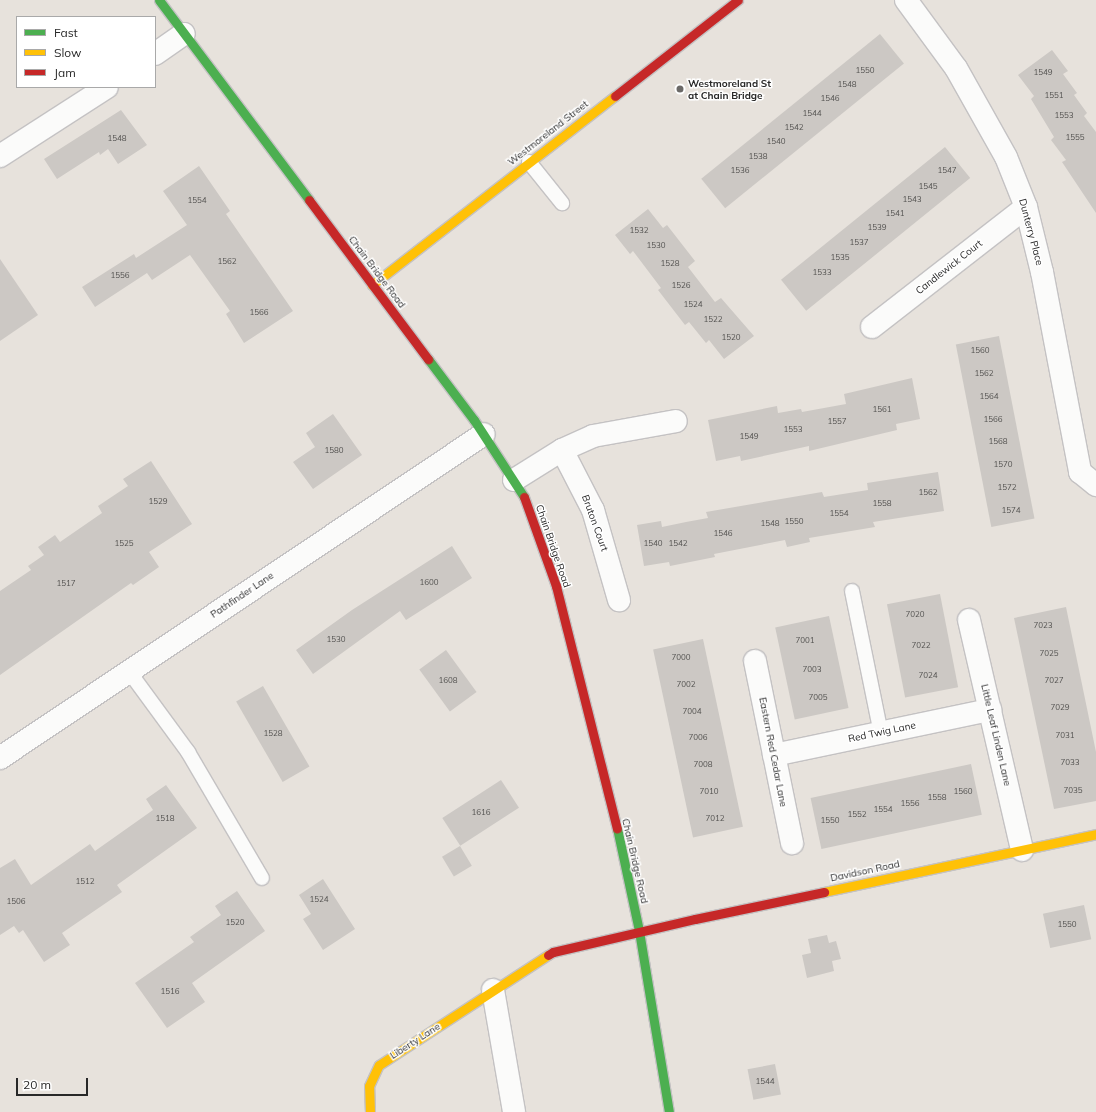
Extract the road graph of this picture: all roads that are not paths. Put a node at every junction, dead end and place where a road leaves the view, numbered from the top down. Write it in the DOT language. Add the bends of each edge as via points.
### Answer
graph roads {
  1 [pos="159,0"];
  2 [pos="738,0"];
  3 [pos="906,0"];
  4 [pos="184,34"];
  5 [pos="156,53"];
  6 [pos="105,88"];
  7 [pos="0,156"];
  8 [pos="529,162"];
  9 [pos="562,203"];
  10 [pos="1026,207"];
  11 [pos="372,284"];
  12 [pos="872,327"];
  13 [pos="676,421"];
  14 [pos="484,434"];
  15 [pos="562,450"];
  16 [pos="514,480"];
  17 [pos="1096,486"];
  18 [pos="852,591"];
  19 [pos="619,600"];
  20 [pos="969,620"];
  21 [pos="755,661"];
  22 [pos="128,670"];
  23 [pos="990,710"];
  24 [pos="881,733"];
  25 [pos="774,755"];
  26 [pos="0,758"];
  27 [pos="1096,834"];
  28 [pos="792,843"];
  29 [pos="1022,850"];
  30 [pos="262,878"];
  31 [pos="639,931"];
  32 [pos="493,990"];
  33 [pos="370,1112"];
  34 [pos="514,1112"];
  35 [pos="669,1112"];
  1 -- 4 [label="main road, Chain Bridge Road"];
  2 -- 8 [label="main road, Westmoreland Street"];
  3 -- 10 [label="street, Dunterry Place" via="956,68 1006,156"];
  4 -- 5 [label="street"];
  4 -- 11 [label="main road, Chain Bridge Road"];
  6 -- 7 [label="street"];
  8 -- 9 [label="lane"];
  8 -- 11 [label="main road, Westmoreland Street"];
  10 -- 12 [label="street, Candlewick Court"];
  10 -- 17 [label="street, Dunterry Place" via="1042,272 1080,472"];
  11 -- 14 [label="main road, Chain Bridge Road"];
  13 -- 15 [label="street" via="593,436"];
  14 -- 16 [label="main road, Chain Bridge Road"];
  14 -- 22 [label="street, Pathfinder Lane"];
  15 -- 16 [label="street"];
  15 -- 19 [label="street, Bruton Court" via="593,510"];
  16 -- 31 [label="main road, Chain Bridge Road" via="538,530 558,593"];
  18 -- 24 [label="lane"];
  20 -- 23 [label="street, Little Leaf Linden Lane"];
  21 -- 25 [label="street, Eastern Red Cedar Lane"];
  22 -- 26 [label="street, Pathfinder Lane"];
  22 -- 30 [label="lane" via="188,752"];
  23 -- 24 [label="street, Red Twig Lane"];
  23 -- 29 [label="street, Little Leaf Linden Lane"];
  24 -- 25 [label="street, Red Twig Lane"];
  25 -- 28 [label="street, Eastern Red Cedar Lane"];
  27 -- 29 [label="main road, Davidson Road"];
  29 -- 31 [label="main road, Davidson Road"];
  31 -- 32 [label="main road, Liberty Lane" via="553,952"];
  31 -- 35 [label="main road, Chain Bridge Road"];
  32 -- 33 [label="main road, Liberty Lane" via="380,1065 369,1086"];
  32 -- 34 [label="street"];
}
